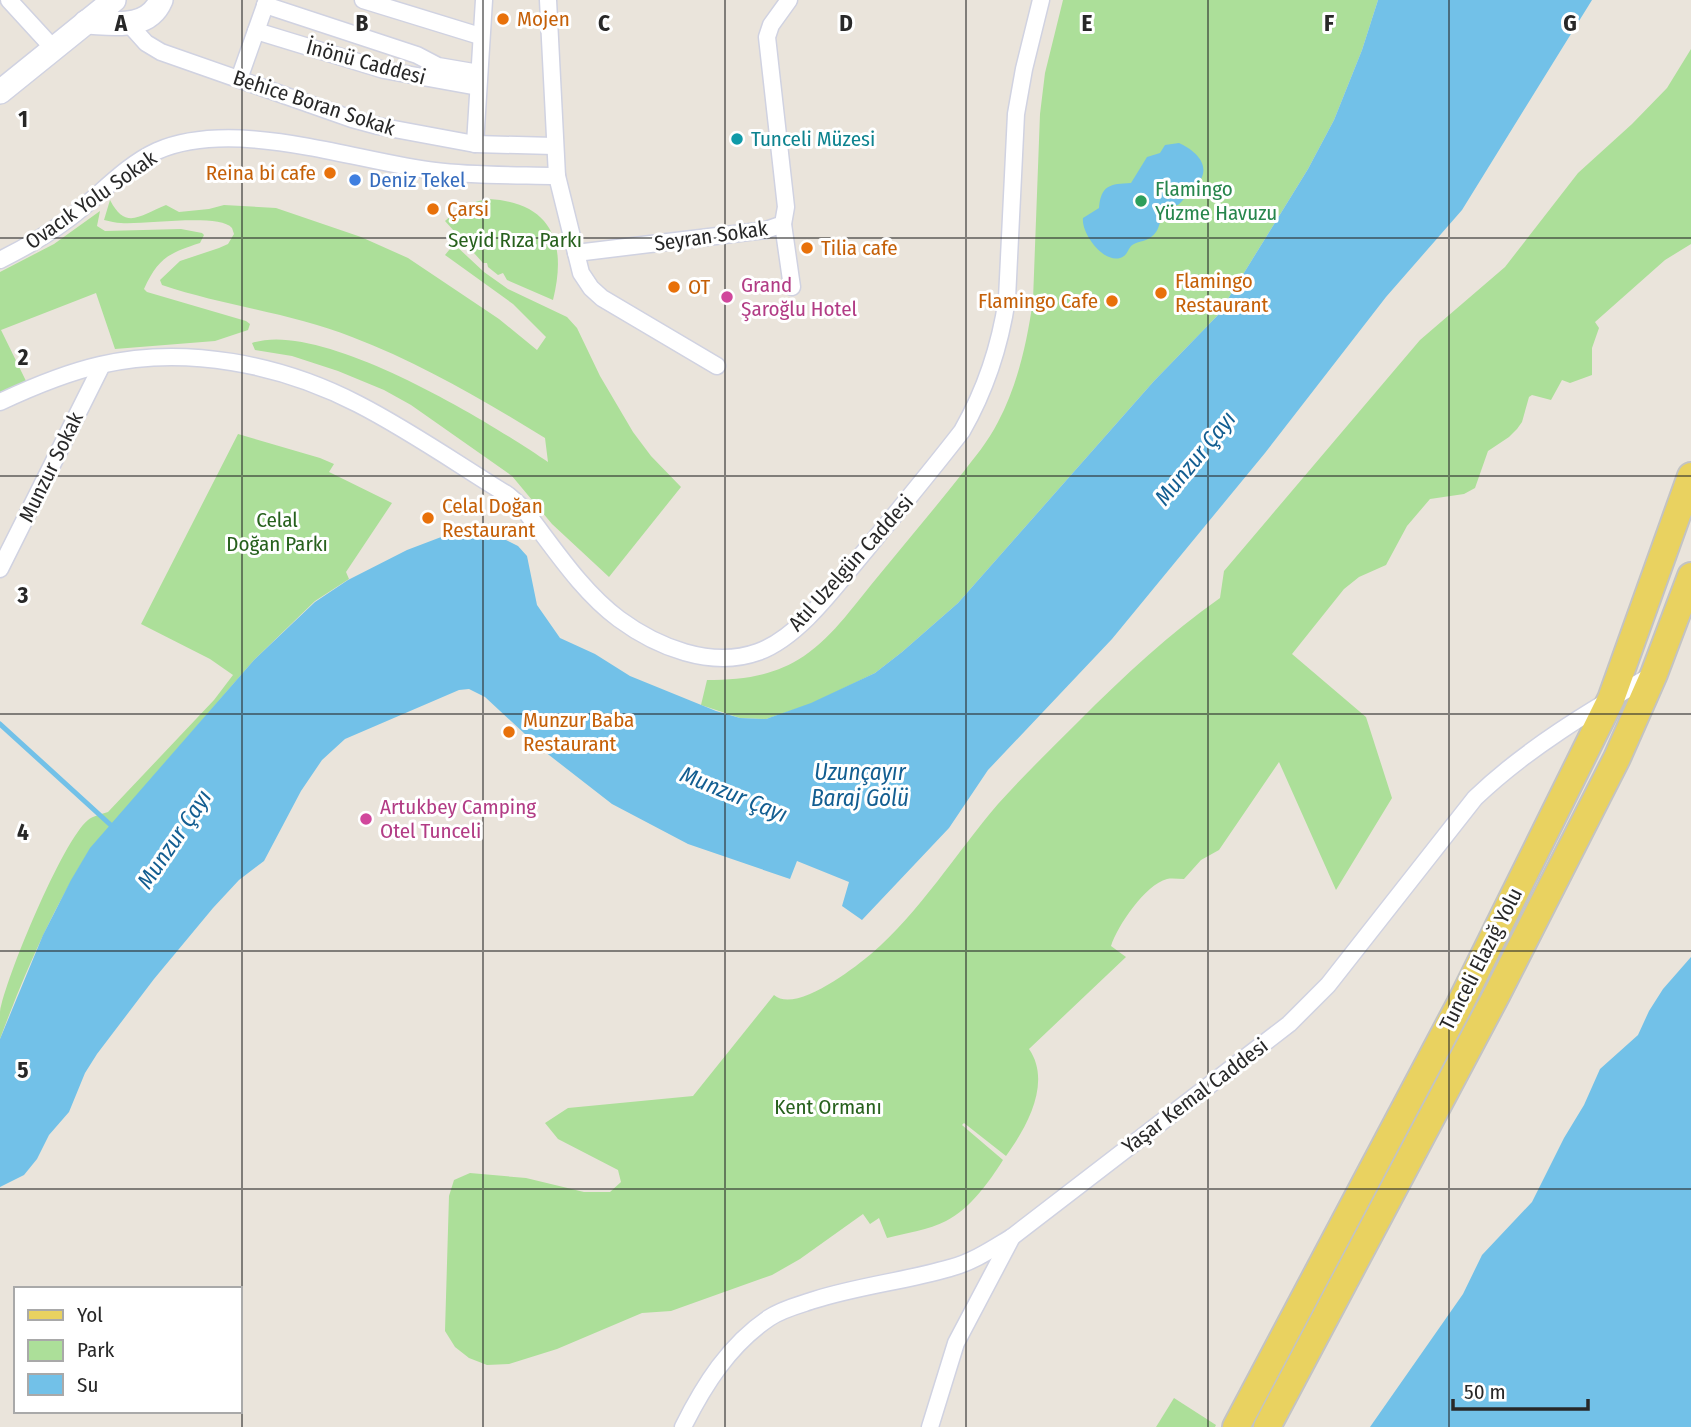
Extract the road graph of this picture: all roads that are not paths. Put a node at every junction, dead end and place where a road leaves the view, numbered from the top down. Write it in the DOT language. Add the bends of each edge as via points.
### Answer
graph roads {
  1 [pos="9,0"];
  2 [pos="114,0"];
  3 [pos="161,0"];
  4 [pos="363,0"];
  5 [pos="484,0"];
  6 [pos="548,0"];
  7 [pos="789,0"];
  8 [pos="1041,0"];
  9 [pos="266,2"];
  10 [pos="86,22"];
  11 [pos="129,24"];
  12 [pos="256,31"];
  13 [pos="480,37"];
  14 [pos="53,48"];
  15 [pos="239,79"];
  16 [pos="478,80"];
  17 [pos="0,92"];
  18 [pos="475,144"];
  19 [pos="554,146"];
  20 [pos="557,176"];
  21 [pos="783,223"];
  22 [pos="576,254"];
  23 [pos="0,260"];
  24 [pos="792,287"];
  25 [pos="102,365"];
  26 [pos="717,366"];
  27 [pos="0,402"];
  28 [pos="1691,476"];
  29 [pos="0,569"];
  30 [pos="1691,576"];
  31 [pos="1654,674"];
  32 [pos="1611,699"];
  33 [pos="1012,1237"];
  34 [pos="683,1427"];
  35 [pos="930,1427"];
  36 [pos="1236,1427"];
  37 [pos="1267,1427"];
  1 -- 14 [label="street"];
  2 -- 10 [label="main road"];
  3 -- 11 [label="main road" via="146,17"];
  4 -- 13 [label="street"];
  5 -- 13 [label="street"];
  6 -- 19 [label="street"];
  7 -- 21 [label="street, Seyran Sokak" via="767,37 786,207"];
  8 -- 25 [label="street, Atıl Uzelgün Caddesi" via="1016,114 1004,319 975,409 832,591 794,630 758,653 710,657 655,642 599,602 508,495 358,404 271,371 215,359"];
  9 -- 12 [label="street"];
  9 -- 16 [label="street, İnönü Caddesi"];
  10 -- 11 [label="main road"];
  10 -- 14 [label="main road"];
  11 -- 15 [label="street, Behice Boran Sokak" via="161,52"];
  12 -- 15 [label="street"];
  12 -- 16 [label="street, İnönü Caddesi" via="384,70"];
  13 -- 16 [label="street"];
  14 -- 17 [label="main road"];
  15 -- 18 [label="street, Behice Boran Sokak" via="352,120"];
  16 -- 18 [label="street"];
  18 -- 19 [label="street, Behice Boran Sokak"];
  19 -- 20 [label="street"];
  20 -- 22 [label="street"];
  20 -- 23 [label="street, Ovacık Yolu Sokak" via="435,171 270,142 197,141 142,159 65,222"];
  21 -- 22 [label="street, Seyran Sokak" via="766,230"];
  21 -- 24 [label="street"];
  22 -- 26 [label="street" via="581,273 602,298"];
  25 -- 27 [label="street, Atıl Uzelgün Caddesi"];
  25 -- 29 [label="street, Munzur Sokak"];
  28 -- 32 [label="main road, Tunceli Elazığ Yolu"];
  30 -- 31 [label="main road, Tunceli Elazığ Yolu"];
  31 -- 32 [label="street, Yaşar Kemal Caddesi"];
  31 -- 37 [label="main road, Tunceli Elazığ Yolu" via="1618,758"];
  32 -- 33 [label="street, Yaşar Kemal Caddesi" via="1506,770 1475,798 1328,985 1289,1024"];
  32 -- 36 [label="main road, Tunceli Elazığ Yolu" via="1460,1004"];
  33 -- 34 [label="street, Yaşar Kemal Caddesi" via="978,1258 950,1268 841,1292 770,1317 722,1362"];
  33 -- 35 [label="street" via="956,1343"];
}
